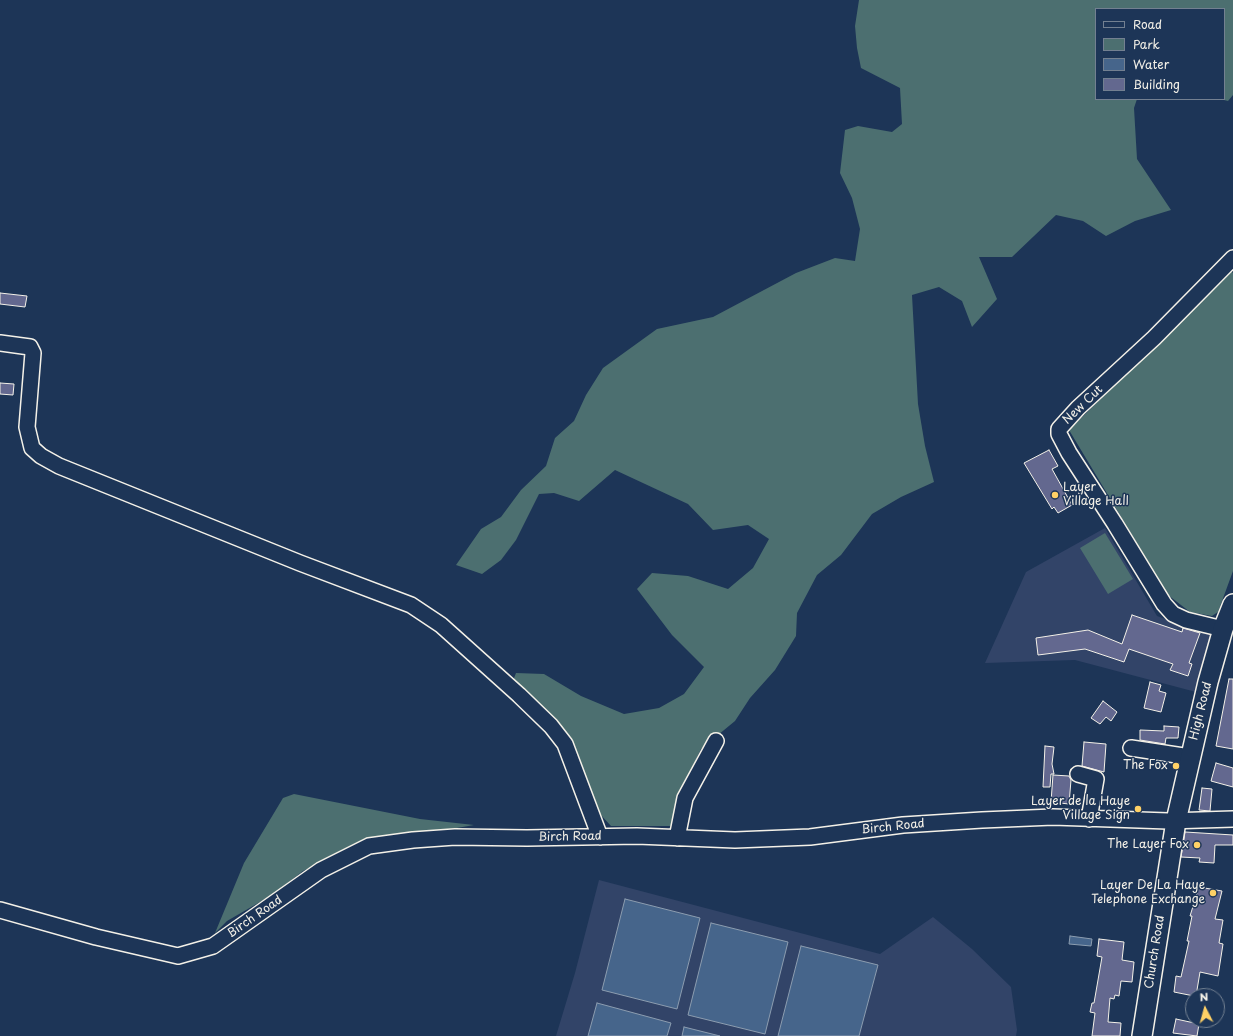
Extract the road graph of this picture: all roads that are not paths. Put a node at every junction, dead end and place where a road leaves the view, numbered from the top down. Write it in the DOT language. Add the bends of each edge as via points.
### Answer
graph roads {
  1 [pos="1233,258"];
  2 [pos="0,343"];
  3 [pos="1233,604"];
  4 [pos="1223,629"];
  5 [pos="716,741"];
  6 [pos="1131,748"];
  7 [pos="1190,757"];
  8 [pos="1078,774"];
  9 [pos="1089,819"];
  10 [pos="1233,819"];
  11 [pos="1176,821"];
  12 [pos="600,837"];
  13 [pos="677,838"];
  14 [pos="0,910"];
  15 [pos="1142,1036"];
  1 -- 4 [label="street, New Cut" via="1059,429 1069,453 1164,604 1173,614 1186,620"];
  2 -- 12 [label="street" via="30,347 33,353 27,427 32,448 41,456 60,466 411,606 441,625 519,695 551,726 565,744"];
  3 -- 4 [label="main road, High Road"];
  4 -- 7 [label="main road, High Road"];
  5 -- 13 [label="street" via="685,798"];
  6 -- 7 [label="street"];
  7 -- 11 [label="main road, High Road"];
  8 -- 9 [label="street" via="1096,779"];
  9 -- 11 [label="street, Birch Road"];
  9 -- 13 [label="street, Birch Road" via="1053,817 903,825 810,837 735,840"];
  10 -- 11 [label="street, Birch Road"];
  11 -- 15 [label="main road, Church Road"];
  12 -- 13 [label="street, Birch Road"];
  12 -- 14 [label="street, Birch Road" via="455,837 369,846 321,870 213,946 178,956 88,935"];
}
